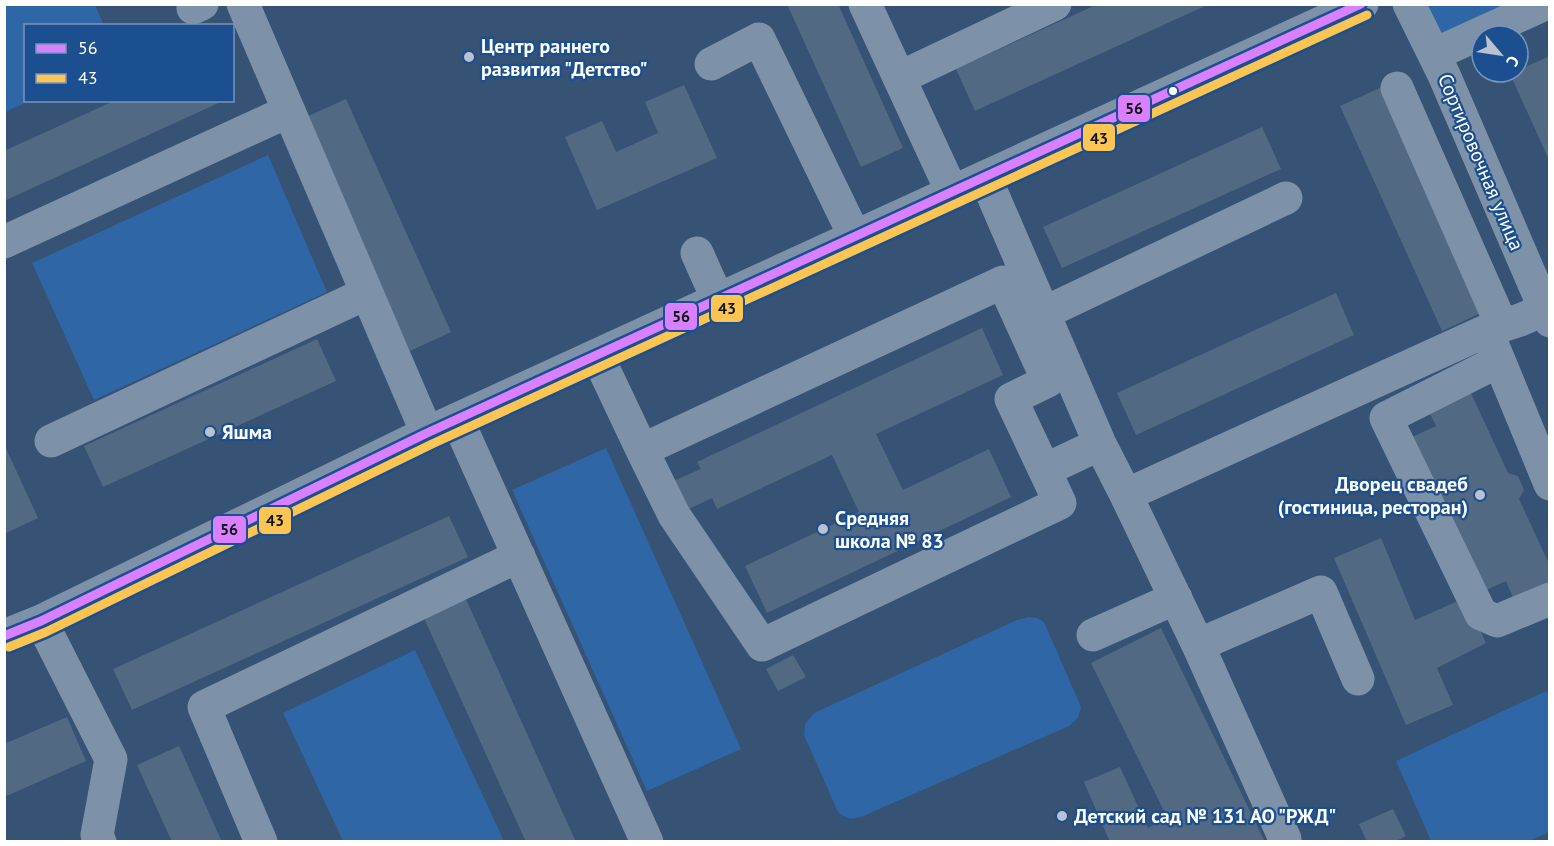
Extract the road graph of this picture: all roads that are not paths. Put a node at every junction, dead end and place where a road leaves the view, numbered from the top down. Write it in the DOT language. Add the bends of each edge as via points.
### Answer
graph roads {
  1 [pos="243,4"];
  2 [pos="865,4"];
  3 [pos="1055,4"];
  4 [pos="1362,4"];
  5 [pos="1409,4"];
  6 [pos="1545,4"];
  7 [pos="1435,54"];
  8 [pos="711,64"];
  9 [pos="899,78"];
  10 [pos="1397,88"];
  11 [pos="289,111"];
  12 [pos="985,177"];
  13 [pos="952,192"];
  14 [pos="1286,198"];
  15 [pos="855,237"];
  16 [pos="4,242"];
  17 [pos="698,253"];
  18 [pos="367,293"];
  19 [pos="718,300"];
  20 [pos="1548,313"];
  21 [pos="1044,314"];
  22 [pos="1494,329"];
  23 [pos="597,355"];
  24 [pos="1499,361"];
  25 [pos="458,419"];
  26 [pos="427,433"];
  27 [pos="51,441"];
  28 [pos="1100,444"];
  29 [pos="642,450"];
  30 [pos="1045,470"];
  31 [pos="1550,484"];
  32 [pos="1126,495"];
  33 [pos="519,556"];
  34 [pos="1176,598"];
  35 [pos="1550,599"];
  36 [pos="41,621"];
  37 [pos="1093,635"];
  38 [pos="4,636"];
  39 [pos="1198,645"];
  40 [pos="1358,679"];
  41 [pos="93,839"];
  42 [pos="1285,839"];
  43 [pos="261,842"];
  44 [pos="647,842"];
  1 -- 11 [label="street"];
  2 -- 9 [label="street"];
  3 -- 9 [label="street"];
  4 -- 12 [label="street"];
  5 -- 7 [label="street, Сортировочная улица"];
  6 -- 7 [label="street"];
  7 -- 20 [label="street, Сортировочная улица"];
  8 -- 15 [label="street" via="759,39"];
  9 -- 13 [label="street"];
  10 -- 22 [label="street"];
  11 -- 16 [label="street"];
  11 -- 18 [label="street"];
  12 -- 13 [label="street"];
  12 -- 21 [label="street"];
  13 -- 15 [label="street"];
  14 -- 21 [label="street"];
  15 -- 19 [label="street"];
  17 -- 19 [label="street"];
  18 -- 26 [label="street"];
  18 -- 27 [label="street"];
  19 -- 23 [label="street"];
  20 -- 22 [label="street"];
  21 -- 28 [label="street"];
  22 -- 24 [label="street"];
  22 -- 32 [label="street"];
  23 -- 25 [label="street"];
  23 -- 29 [label="street"];
  24 -- 31 [label="street"];
  24 -- 35 [label="street" via="1386,418 1481,614 1497,621"];
  25 -- 26 [label="street"];
  25 -- 33 [label="street"];
  26 -- 36 [label="street"];
  28 -- 30 [label="street"];
  28 -- 32 [label="street"];
  29 -- 30 [label="street" via="674,515 762,645 1060,503"];
  29 -- 30 [label="street" via="1004,282 1048,381 1011,399"];
  32 -- 34 [label="street"];
  33 -- 43 [label="street" via="204,707"];
  33 -- 44 [label="street"];
  34 -- 37 [label="street"];
  34 -- 39 [label="street"];
  36 -- 38 [label="street"];
  36 -- 41 [label="street" via="111,759"];
  39 -- 40 [label="street" via="1320,592"];
  39 -- 42 [label="street"];
}
